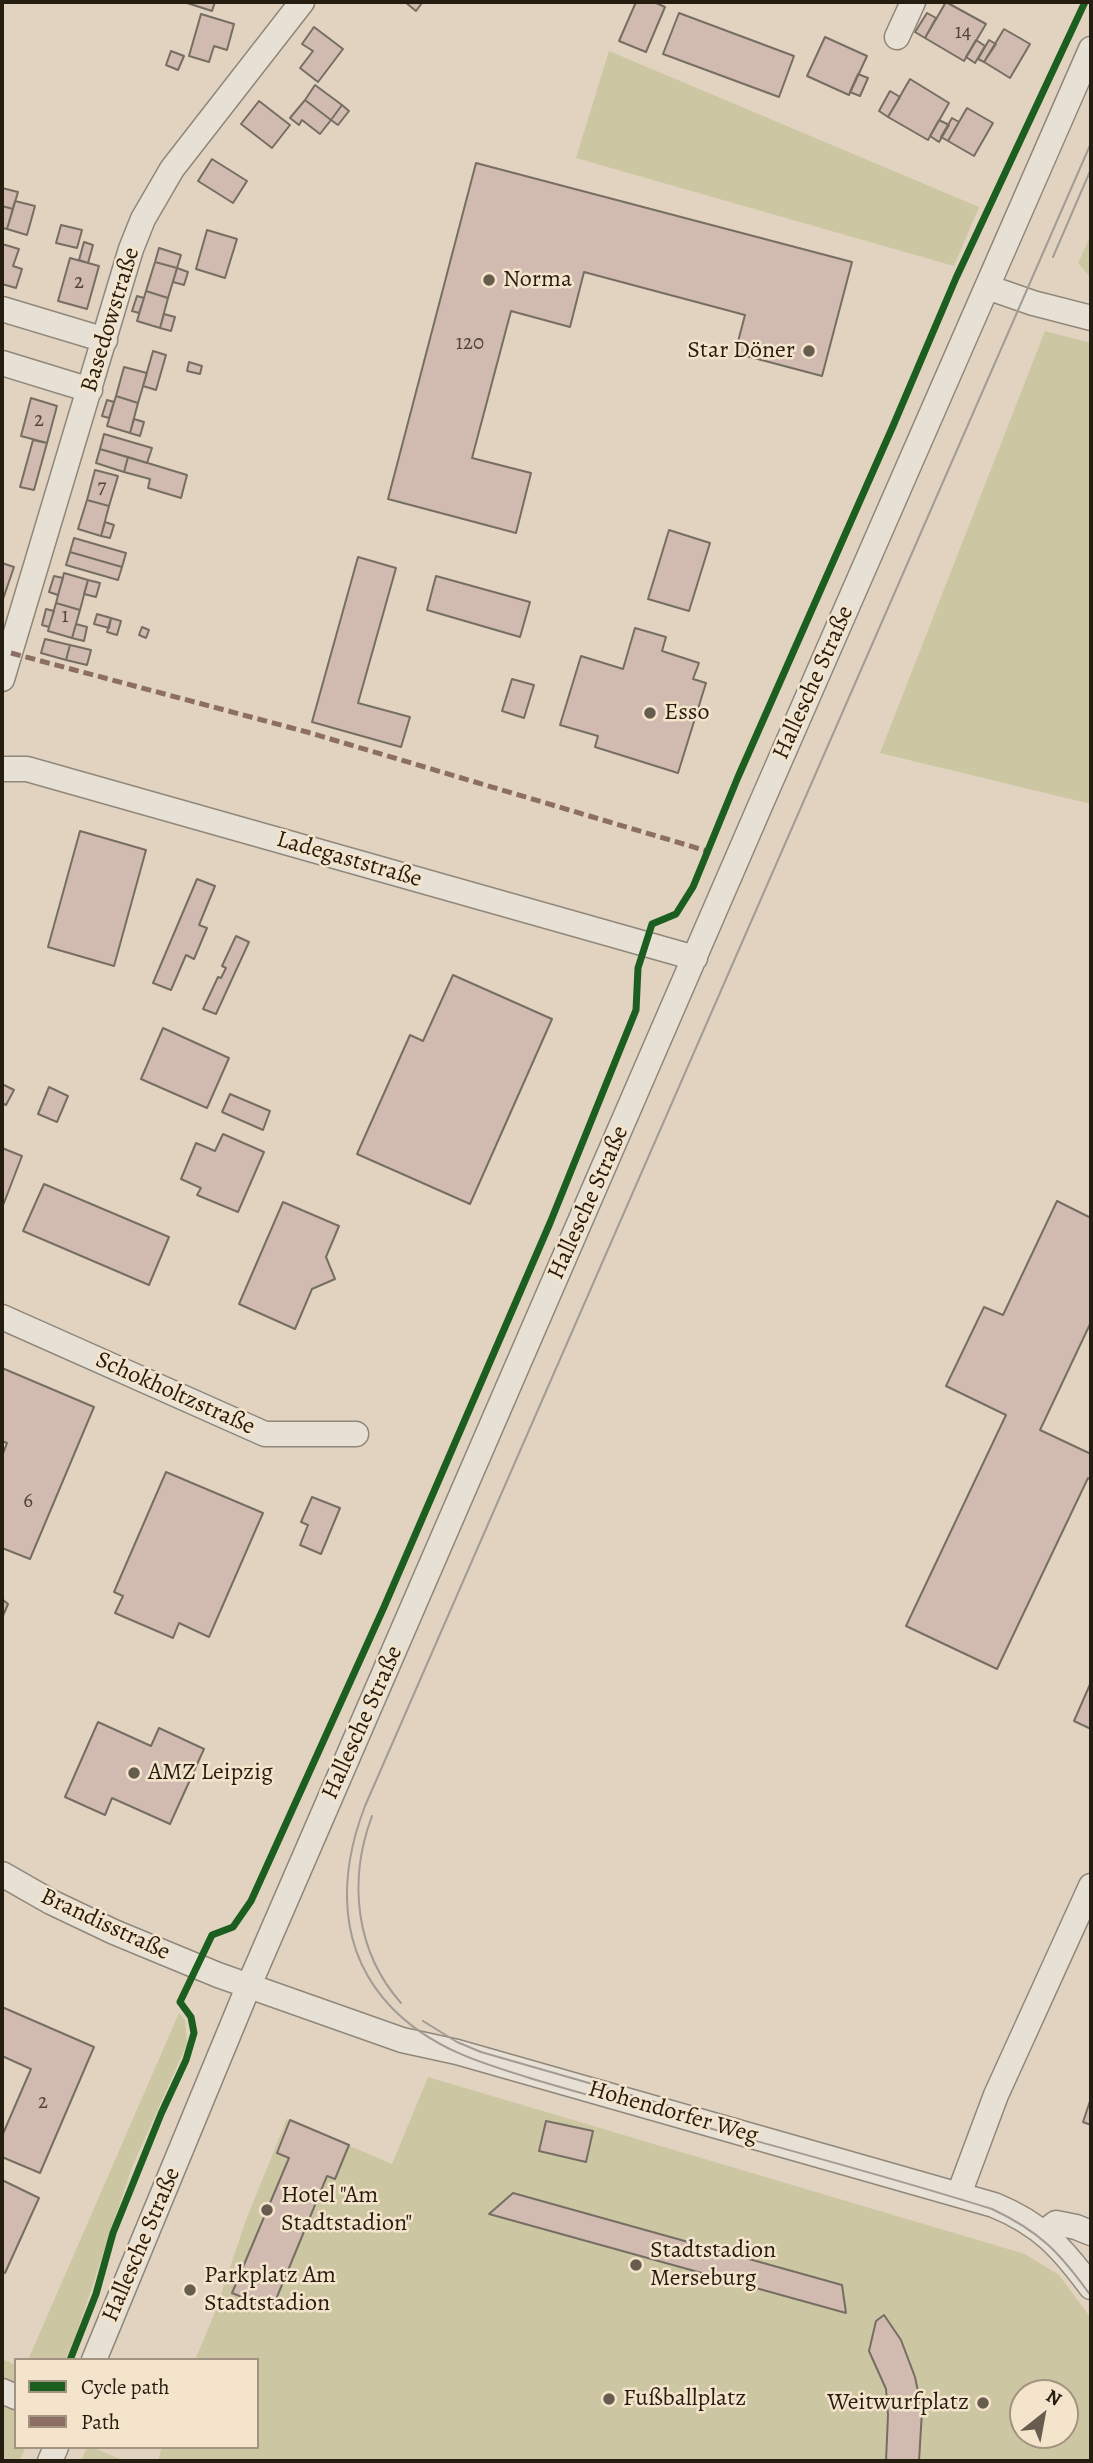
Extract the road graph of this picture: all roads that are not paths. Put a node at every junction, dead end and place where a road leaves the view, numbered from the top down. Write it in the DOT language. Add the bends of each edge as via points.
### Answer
graph roads {
  1 [pos="302,2"];
  2 [pos="914,2"];
  3 [pos="897,37"];
  4 [pos="1091,49"];
  5 [pos="987,287"];
  6 [pos="2,309"];
  7 [pos="1091,318"];
  8 [pos="104,340"];
  9 [pos="2,363"];
  10 [pos="90,390"];
  11 [pos="6,651"];
  12 [pos="2,679"];
  13 [pos="2,769"];
  14 [pos="695,958"];
  15 [pos="2,1317"];
  16 [pos="356,1434"];
  17 [pos="2,1874"];
  18 [pos="1091,1886"];
  19 [pos="249,1985"];
  20 [pos="959,2194"];
  21 [pos="1043,2233"];
  22 [pos="1091,2233"];
  23 [pos="1091,2287"];
  24 [pos="95,2358"];
  1 -- 8 [label="street, Basedowstraße" via="172,169 143,219"];
  2 -- 3 [label="street"];
  4 -- 5 [label="street, Hallesche Straße"];
  5 -- 7 [label="street"];
  5 -- 14 [label="street, Hallesche Straße"];
  6 -- 8 [label="street"];
  8 -- 10 [label="street, Basedowstraße"];
  9 -- 10 [label="street"];
  10 -- 11 [label="street, Basedowstraße"];
  11 -- 12 [label="street, Basedowstraße"];
  13 -- 14 [label="street, Ladegaststraße" via="27,769"];
  14 -- 19 [label="street, Hallesche Straße"];
  15 -- 16 [label="street, Schokholtzstraße" via="265,1434"];
  17 -- 19 [label="street, Brandisstraße" via="114,1932"];
  18 -- 20 [label="street" via="1057,1973 996,2095"];
  19 -- 20 [label="street, Hohendorfer Weg" via="402,2040"];
  19 -- 24 [label="street, Hallesche Straße"];
  20 -- 21 [label="street, Hohendorfer Weg" via="1010,2212"];
  21 -- 22 [label="street" via="1056,2223"];
  21 -- 23 [label="street, Hohendorfer Weg"];
}
